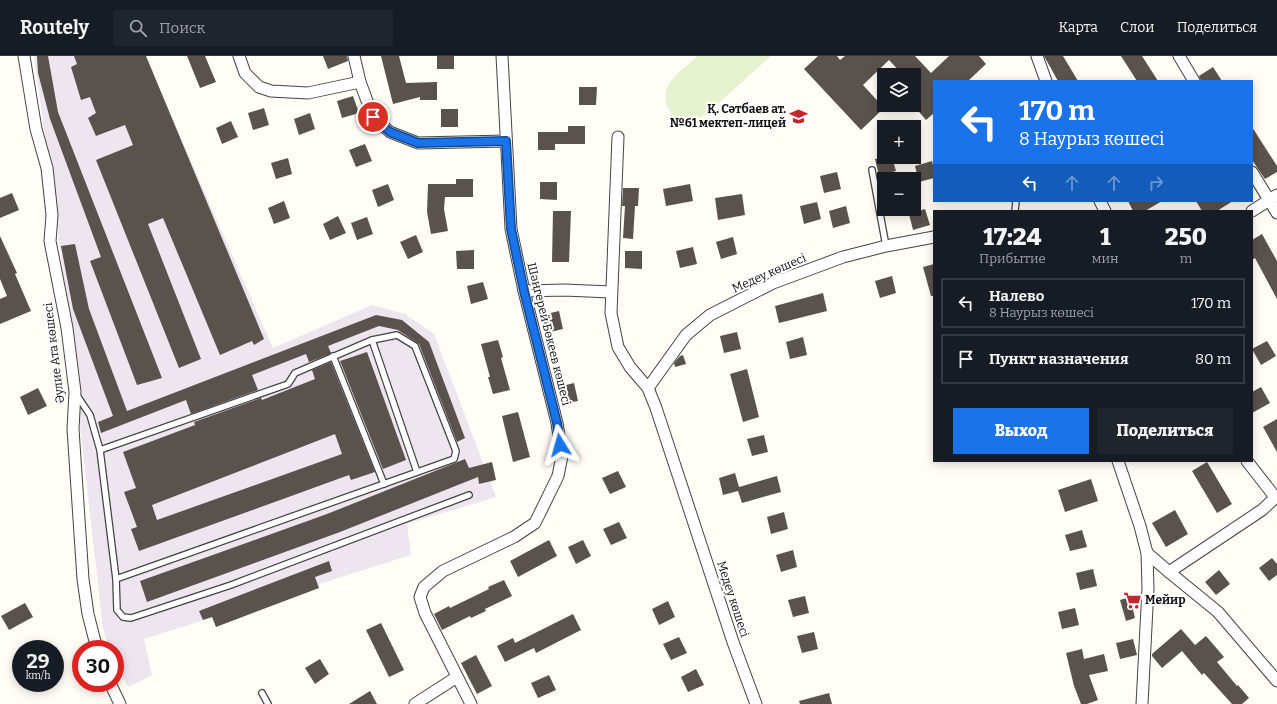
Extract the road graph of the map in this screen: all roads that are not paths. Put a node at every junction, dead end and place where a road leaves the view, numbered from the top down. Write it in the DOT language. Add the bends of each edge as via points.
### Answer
graph roads {
  1 [pos="24,56"];
  2 [pos="239,56"];
  3 [pos="354,56"];
  4 [pos="502,56"];
  5 [pos="1037,56"];
  6 [pos="1179,56"];
  7 [pos="1046,80"];
  8 [pos="1193,80"];
  9 [pos="360,82"];
  10 [pos="618,137"];
  11 [pos="506,141"];
  12 [pos="872,170"];
  13 [pos="1253,173"];
  14 [pos="1273,198"];
  15 [pos="1253,210"];
  16 [pos="1277,213"];
  17 [pos="933,237"];
  18 [pos="886,246"];
  19 [pos="524,291"];
  20 [pos="611,292"];
  21 [pos="372,340"];
  22 [pos="333,356"];
  23 [pos="648,388"];
  24 [pos="75,392"];
  25 [pos="100,450"];
  26 [pos="1118,462"];
  27 [pos="1248,462"];
  28 [pos="417,472"];
  29 [pos="384,484"];
  30 [pos="470,495"];
  31 [pos="1276,497"];
  32 [pos="1147,553"];
  33 [pos="1169,572"];
  34 [pos="116,579"];
  35 [pos="95,640"];
  36 [pos="457,677"];
  37 [pos="1277,681"];
  38 [pos="114,692"];
  39 [pos="262,693"];
  40 [pos="120,704"];
  41 [pos="268,704"];
  42 [pos="415,704"];
  43 [pos="471,704"];
  44 [pos="756,704"];
  45 [pos="1142,704"];
  1 -- 24 [label="street, Әулие Ата көшесі" via="36,129 47,168 52,215 50,241 67,328"];
  2 -- 9 [label="street" via="245,73 259,87 271,91 308,93"];
  3 -- 9 [label="street"];
  4 -- 11 [label="street, Шәңгерей Бөкеев көшесі"];
  5 -- 7 [label="street"];
  6 -- 8 [label="street"];
  9 -- 11 [label="street" via="373,117 390,132 418,143"];
  10 -- 20 [label="street, Медеу көшесі"];
  11 -- 19 [label="street, Шәңгерей Бөкеев көшесі" via="511,229"];
  12 -- 18 [label="lane"];
  13 -- 14 [label="street"];
  14 -- 15 [label="street"];
  14 -- 16 [label="street"];
  17 -- 18 [label="street, Медеу көшесі"];
  18 -- 23 [label="street, Медеу көшесі" via="843,257 773,283 710,315 686,335"];
  19 -- 20 [label="street"];
  19 -- 36 [label="street, Шәңгерей Бөкеев көшесі" via="557,423 562,456 558,476 535,523 514,537 443,571 424,586 420,597 425,613"];
  20 -- 23 [label="street, Медеу көшесі" via="611,313 618,347 630,367"];
  21 -- 22 [label="lane"];
  21 -- 28 [label="lane"];
  21 -- 28 [label="lane" via="397,335 415,346 456,451 454,459"];
  22 -- 25 [label="lane" via="295,373 288,384"];
  22 -- 29 [label="lane"];
  23 -- 44 [label="street, Медеу көшесі"];
  24 -- 25 [label="lane" via="90,415"];
  24 -- 35 [label="street, Әулие Ата көшесі" via="73,428 83,579"];
  25 -- 34 [label="lane"];
  26 -- 32 [label="street"];
  27 -- 31 [label="street"];
  28 -- 29 [label="lane"];
  29 -- 34 [label="lane"];
  30 -- 34 [label="lane" via="231,585 131,618 123,617 117,610"];
  31 -- 33 [label="street" via="1262,510"];
  32 -- 33 [label="street"];
  32 -- 45 [label="street" via="1148,588"];
  33 -- 37 [label="street" via="1218,612"];
  36 -- 42 [label="street"];
  36 -- 43 [label="street, Шәңгерей Бөкеев көшесі"];
  38 -- 40 [label="street"];
  39 -- 41 [label="lane"];
}
